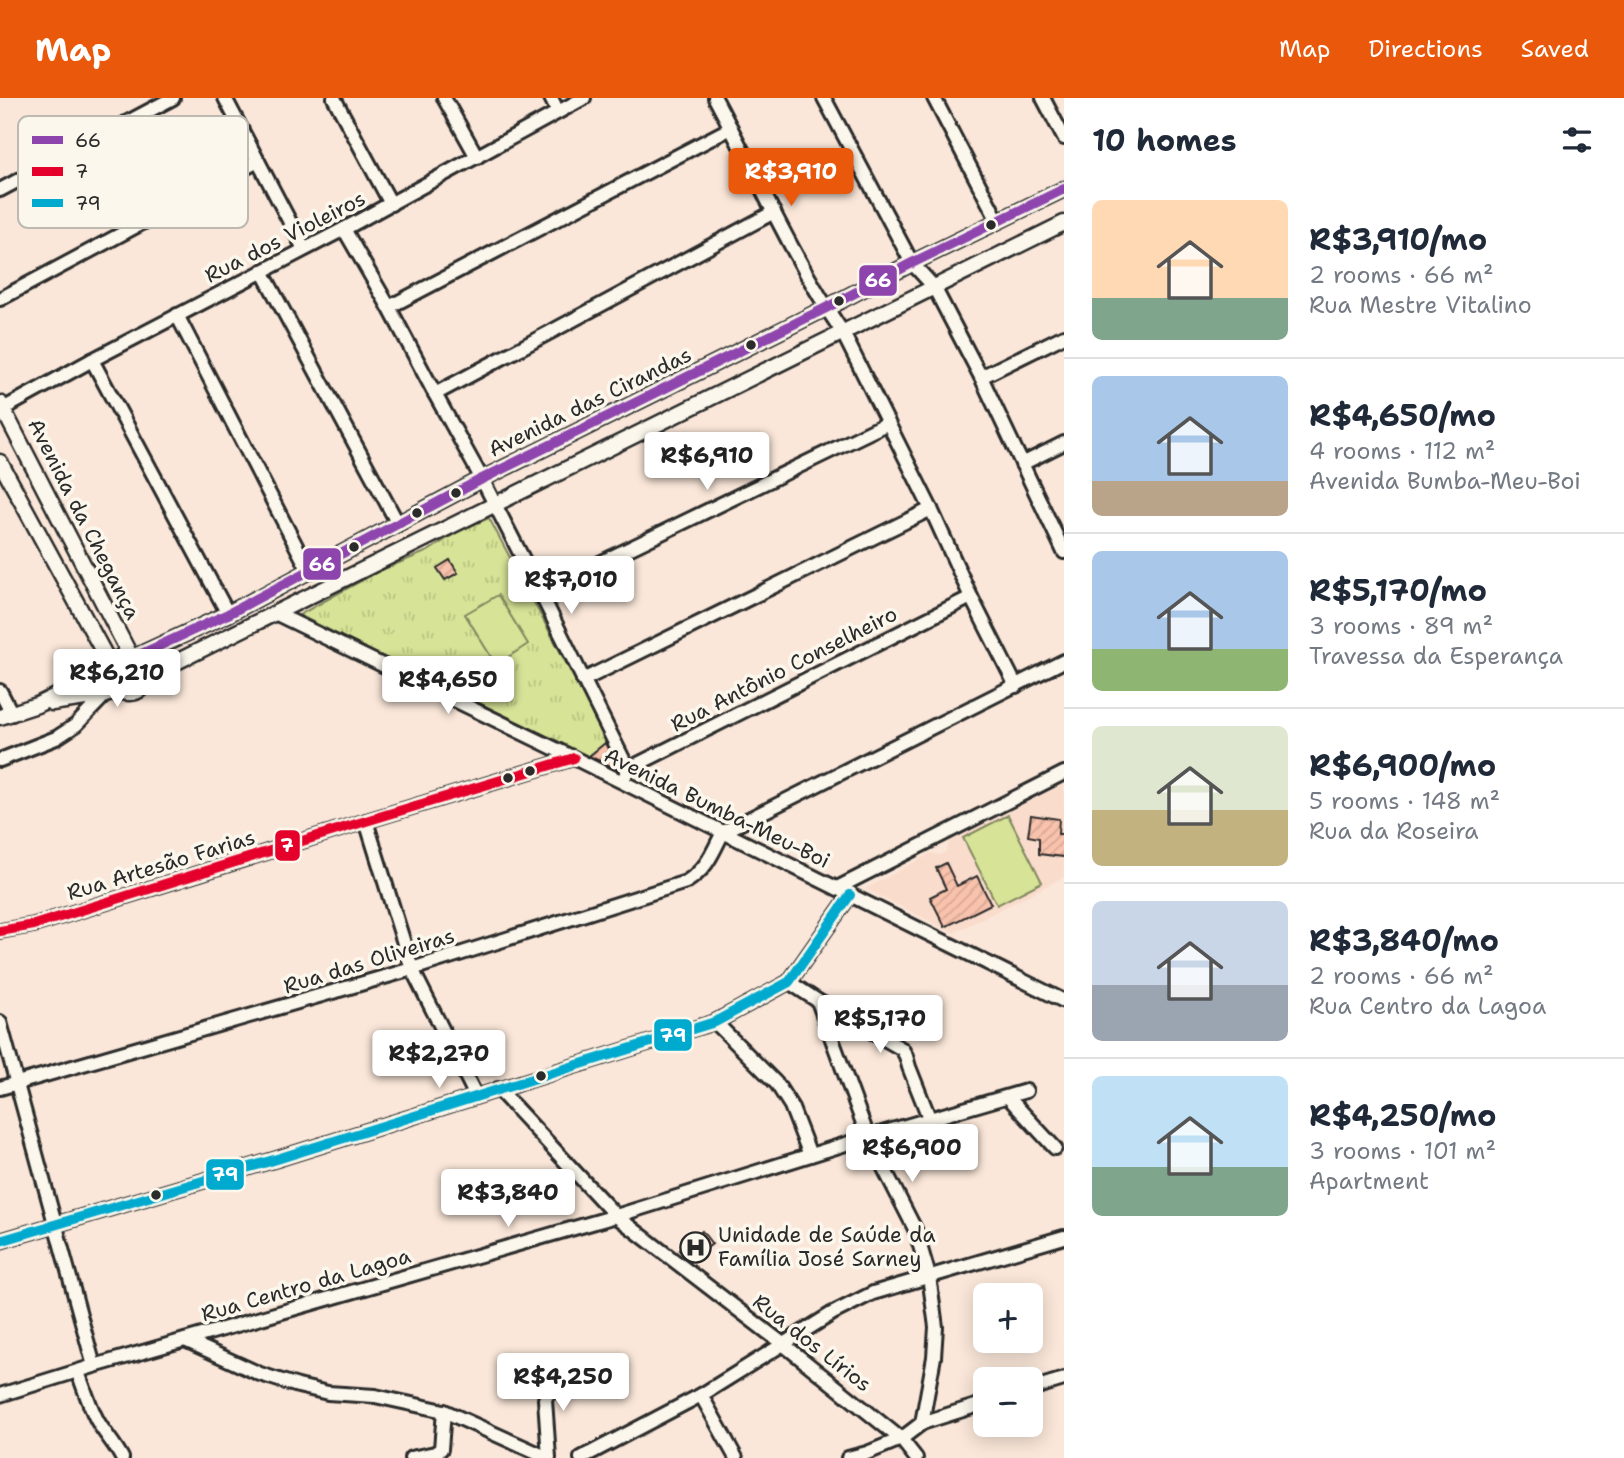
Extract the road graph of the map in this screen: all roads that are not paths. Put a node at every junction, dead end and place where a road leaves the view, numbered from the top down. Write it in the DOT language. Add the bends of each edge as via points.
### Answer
graph roads {
  1 [pos="173,98"];
  2 [pos="225,98"];
  3 [pos="334,98"];
  4 [pos="444,98"];
  5 [pos="551,98"];
  6 [pos="584,98"];
  7 [pos="715,98"];
  8 [pos="824,98"];
  9 [pos="934,98"];
  10 [pos="1043,98"];
  11 [pos="558,112"];
  12 [pos="139,116"];
  13 [pos="234,116"];
  14 [pos="731,128"];
  15 [pos="1064,138"];
  16 [pos="248,142"];
  17 [pos="477,157"];
  18 [pos="258,161"];
  19 [pos="248,166"];
  20 [pos="18,180"];
  21 [pos="1064,189"];
  22 [pos="0,190"];
  23 [pos="391,204"];
  24 [pos="774,212"];
  25 [pos="998,221"];
  26 [pos="1064,223"];
  27 [pos="133,228"];
  28 [pos="344,229"];
  29 [pos="304,249"];
  30 [pos="912,263"];
  31 [pos="262,271"];
  32 [pos="934,288"];
  33 [pos="0,299"];
  34 [pos="389,307"];
  35 [pos="826,308"];
  36 [pos="177,315"];
  37 [pos="842,332"];
  38 [pos="1064,336"];
  39 [pos="92,360"];
  40 [pos="981,377"];
  41 [pos="435,394"];
  42 [pos="3,415"];
  43 [pos="888,423"];
  44 [pos="1064,443"];
  45 [pos="0,462"];
  46 [pos="1022,464"];
  47 [pos="482,479"];
  48 [pos="494,504"];
  49 [pos="931,509"];
  50 [pos="398,524"];
  51 [pos="1064,552"];
  52 [pos="309,570"];
  53 [pos="540,592"];
  54 [pos="971,597"];
  55 [pos="228,614"];
  56 [pos="277,614"];
  57 [pos="134,656"];
  58 [pos="1064,662"];
  59 [pos="111,667"];
  60 [pos="148,676"];
  61 [pos="583,680"];
  62 [pos="1016,686"];
  63 [pos="0,691"];
  64 [pos="119,691"];
  65 [pos="104,695"];
  66 [pos="37,705"];
  67 [pos="6,716"];
  68 [pos="574,758"];
  69 [pos="0,760"];
  70 [pos="628,769"];
  71 [pos="1064,773"];
  72 [pos="622,783"];
  73 [pos="366,821"];
  74 [pos="723,832"];
  75 [pos="837,888"];
  76 [pos="850,895"];
  77 [pos="0,931"];
  78 [pos="412,969"];
  79 [pos="789,982"];
  80 [pos="818,1001"];
  81 [pos="1064,1001"];
  82 [pos="715,1021"];
  83 [pos="0,1022"];
  84 [pos="17,1083"];
  85 [pos="0,1088"];
  86 [pos="498,1089"];
  87 [pos="1026,1091"];
  88 [pos="476,1096"];
  89 [pos="1008,1097"];
  90 [pos="930,1120"];
  91 [pos="868,1137"];
  92 [pos="1055,1148"];
  93 [pos="810,1155"];
  94 [pos="617,1216"];
  95 [pos="55,1223"];
  96 [pos="1064,1237"];
  97 [pos="0,1241"];
  98 [pos="929,1276"];
  99 [pos="185,1340"];
  100 [pos="783,1344"];
  101 [pos="94,1366"];
  102 [pos="78,1372"];
  103 [pos="562,1373"];
  104 [pos="1064,1378"];
  105 [pos="1043,1385"];
  106 [pos="0,1395"];
  107 [pos="701,1395"];
  108 [pos="973,1407"];
  109 [pos="444,1411"];
  110 [pos="922,1423"];
  111 [pos="901,1439"];
  112 [pos="122,1458"];
  113 [pos="411,1458"];
  114 [pos="548,1458"];
  115 [pos="581,1458"];
  116 [pos="736,1458"];
  117 [pos="848,1458"];
  118 [pos="916,1458"];
  1 -- 12 [label="street"];
  2 -- 13 [label="street"];
  3 -- 23 [label="street"];
  4 -- 17 [label="street"];
  5 -- 11 [label="street"];
  6 -- 11 [label="street, Rua dos Violeiros"];
  7 -- 14 [label="street"];
  8 -- 30 [label="street"];
  9 -- 25 [label="street"];
  10 -- 15 [label="street"];
  11 -- 17 [label="street, Rua dos Violeiros"];
  14 -- 24 [label="street"];
  14 -- 34 [label="street"];
  16 -- 18 [label="street"];
  17 -- 23 [label="street, Rua dos Violeiros"];
  18 -- 19 [label="street"];
  18 -- 29 [label="street"];
  20 -- 22 [label="street"];
  21 -- 25 [label="street, Avenida das Cirandas"];
  23 -- 28 [label="street, Rua dos Violeiros"];
  24 -- 35 [label="street"];
  24 -- 41 [label="street"];
  25 -- 30 [label="street, Avenida das Cirandas"];
  26 -- 32 [label="street"];
  27 -- 33 [label="street"];
  28 -- 29 [label="street, Rua dos Violeiros"];
  28 -- 34 [label="street"];
  29 -- 31 [label="street, Rua dos Violeiros"];
  30 -- 32 [label="street"];
  30 -- 35 [label="street, Avenida das Cirandas"];
  31 -- 36 [label="street, Rua dos Violeiros"];
  31 -- 50 [label="street"];
  32 -- 37 [label="street"];
  32 -- 40 [label="street"];
  34 -- 41 [label="street"];
  35 -- 37 [label="street"];
  35 -- 47 [label="street, Avenida das Cirandas"];
  36 -- 39 [label="street, Rua dos Violeiros"];
  36 -- 52 [label="street"];
  37 -- 43 [label="street"];
  37 -- 48 [label="street"];
  38 -- 40 [label="street"];
  39 -- 42 [label="street, Rua dos Violeiros"];
  39 -- 55 [label="street"];
  40 -- 46 [label="street"];
  41 -- 47 [label="street"];
  42 -- 57 [label="street, Avenida da Chegança"];
  43 -- 49 [label="street"];
  43 -- 53 [label="street"];
  44 -- 46 [label="street"];
  45 -- 59 [label="street, Avenida da Chegança"];
  46 -- 51 [label="street"];
  47 -- 48 [label="street"];
  47 -- 50 [label="street, Avenida das Cirandas"];
  48 -- 53 [label="street"];
  48 -- 56 [label="street"];
  49 -- 54 [label="street"];
  49 -- 61 [label="street"];
  50 -- 52 [label="street, Avenida das Cirandas"];
  52 -- 55 [label="street, Avenida das Cirandas"];
  53 -- 61 [label="street"];
  54 -- 62 [label="street"];
  54 -- 70 [label="street, Rua Antônio Conselheiro"];
  55 -- 57 [label="street, Avenida das Cirandas"];
  56 -- 60 [label="street"];
  56 -- 68 [label="street, Avenida Bumba-Meu-Boi"];
  57 -- 59 [label="street" via="121,656"];
  57 -- 60 [label="street" via="142,660"];
  58 -- 62 [label="street"];
  59 -- 64 [label="street" via="111,682"];
  59 -- 66 [label="street"];
  60 -- 64 [label="street" via="137,692"];
  61 -- 70 [label="street"];
  62 -- 74 [label="street"];
  63 -- 67 [label="street"];
  64 -- 65 [label="street"];
  65 -- 66 [label="street"];
  65 -- 69 [label="street" via="76,725 56,738"];
  66 -- 67 [label="street"];
  68 -- 72 [label="street, Avenida Bumba-Meu-Boi"];
  68 -- 73 [label="street, Rua Artesão Farias"];
  70 -- 72 [label="street"];
  71 -- 75 [label="street"];
  72 -- 74 [label="street, Avenida Bumba-Meu-Boi"];
  73 -- 77 [label="street, Rua Artesão Farias" via="34,925"];
  73 -- 78 [label="street"];
  74 -- 75 [label="street, Avenida Bumba-Meu-Boi"];
  74 -- 78 [label="street, Rua das Oliveiras" via="706,866 686,882"];
  75 -- 76 [label="street, Avenida Bumba-Meu-Boi"];
  76 -- 79 [label="street"];
  76 -- 81 [label="street, Avenida Bumba-Meu-Boi"];
  78 -- 84 [label="street, Rua das Oliveiras"];
  78 -- 88 [label="street"];
  79 -- 80 [label="street"];
  79 -- 82 [label="street"];
  80 -- 90 [label="street" via="902,1049"];
  80 -- 91 [label="street"];
  82 -- 86 [label="street"];
  82 -- 93 [label="street" via="777,1084"];
  83 -- 84 [label="street"];
  84 -- 85 [label="street, Rua das Oliveiras"];
  84 -- 95 [label="street"];
  86 -- 88 [label="street"];
  86 -- 94 [label="street, Rua dos Lírios"];
  87 -- 89 [label="street, Rua Centro da Lagoa"];
  88 -- 95 [label="street"];
  89 -- 90 [label="street, Rua Centro da Lagoa"];
  89 -- 92 [label="street"];
  90 -- 91 [label="street, Rua Centro da Lagoa"];
  91 -- 93 [label="street, Rua Centro da Lagoa"];
  91 -- 98 [label="street" via="915,1229"];
  93 -- 94 [label="street, Rua Centro da Lagoa"];
  94 -- 99 [label="street, Rua Centro da Lagoa"];
  94 -- 100 [label="street, Rua dos Lírios"];
  95 -- 97 [label="street"];
  95 -- 101 [label="street"];
  96 -- 98 [label="street"];
  98 -- 100 [label="street" via="862,1298"];
  98 -- 110 [label="street" via="936,1327"];
  99 -- 101 [label="street, Rua Centro da Lagoa"];
  99 -- 109 [label="street" via="298,1386"];
  100 -- 107 [label="street"];
  100 -- 111 [label="street, Rua dos Lírios"];
  101 -- 102 [label="street, Rua Centro da Lagoa"];
  102 -- 106 [label="street, Rua Centro da Lagoa"];
  102 -- 112 [label="street" via="95,1417"];
  103 -- 114 [label="street" via="558,1388 545,1399"];
  104 -- 105 [label="street"];
  107 -- 115 [label="street"];
  107 -- 116 [label="street"];
  108 -- 110 [label="street"];
  109 -- 113 [label="street" via="441,1448"];
  109 -- 114 [label="street"];
  110 -- 111 [label="street"];
  111 -- 117 [label="street"];
  111 -- 118 [label="street, Rua dos Lírios"];
}
